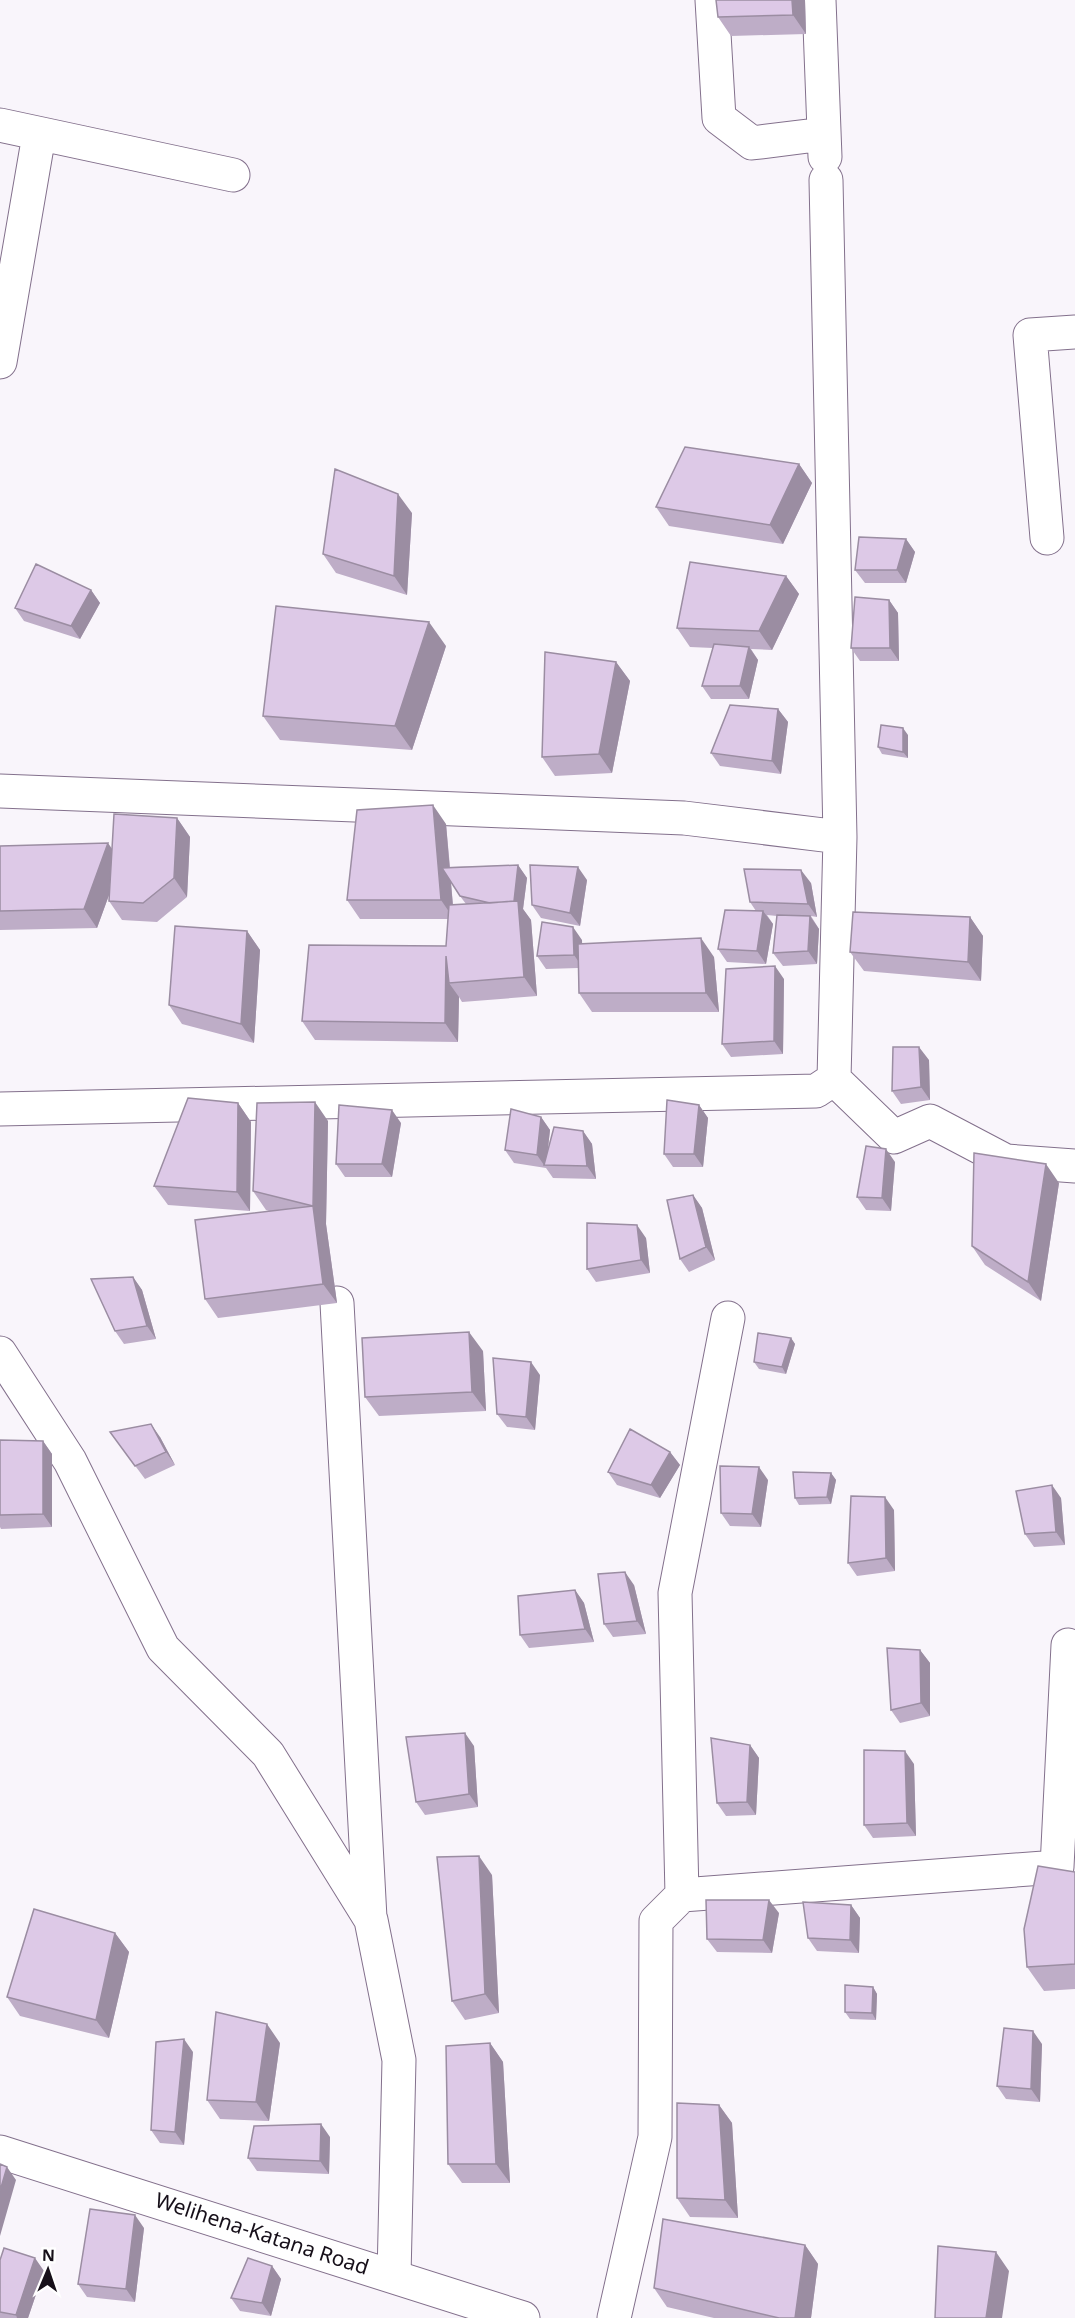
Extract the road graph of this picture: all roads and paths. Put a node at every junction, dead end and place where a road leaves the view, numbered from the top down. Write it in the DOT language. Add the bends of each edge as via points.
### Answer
graph roads {
  1 [pos="712,0"];
  2 [pos="819,0"];
  3 [pos="0,125"];
  4 [pos="824,134"];
  5 [pos="39,135"];
  6 [pos="233,175"];
  7 [pos="1075,332"];
  8 [pos="0,362"];
  9 [pos="1047,538"];
  10 [pos="0,791"];
  11 [pos="840,837"];
  12 [pos="834,1079"];
  13 [pos="0,1109"];
  14 [pos="1075,1166"];
  15 [pos="337,1303"];
  16 [pos="728,1318"];
  17 [pos="0,1353"];
  18 [pos="1068,1645"];
  19 [pos="682,1896"];
  20 [pos="371,1920"];
  21 [pos="0,2152"];
  22 [pos="394,2276"];
  23 [pos="523,2318"];
  24 [pos="614,2318"];
  1 -- 4 [label="street" via="718,118 752,143"];
  2 -- 4 [label="street"];
  3 -- 5 [label="street"];
  4 -- 11 [label="street"];
  5 -- 6 [label="street"];
  5 -- 8 [label="street"];
  7 -- 9 [label="street" via="1030,335"];
  10 -- 11 [label="street" via="684,818"];
  11 -- 12 [label="street"];
  12 -- 13 [label="street" via="816,1091"];
  12 -- 14 [label="street" via="894,1137 930,1121 1006,1161"];
  15 -- 20 [label="street"];
  16 -- 19 [label="street" via="675,1593"];
  17 -- 20 [label="street" via="70,1461 163,1648 268,1754"];
  18 -- 19 [label="street" via="1057,1868"];
  19 -- 24 [label="street" via="656,1921 654,2137"];
  20 -- 22 [label="street" via="399,2060"];
  21 -- 22 [label="street, Welihena-Katana Road"];
  22 -- 23 [label="street, Welihena-Katana Road"];
}
